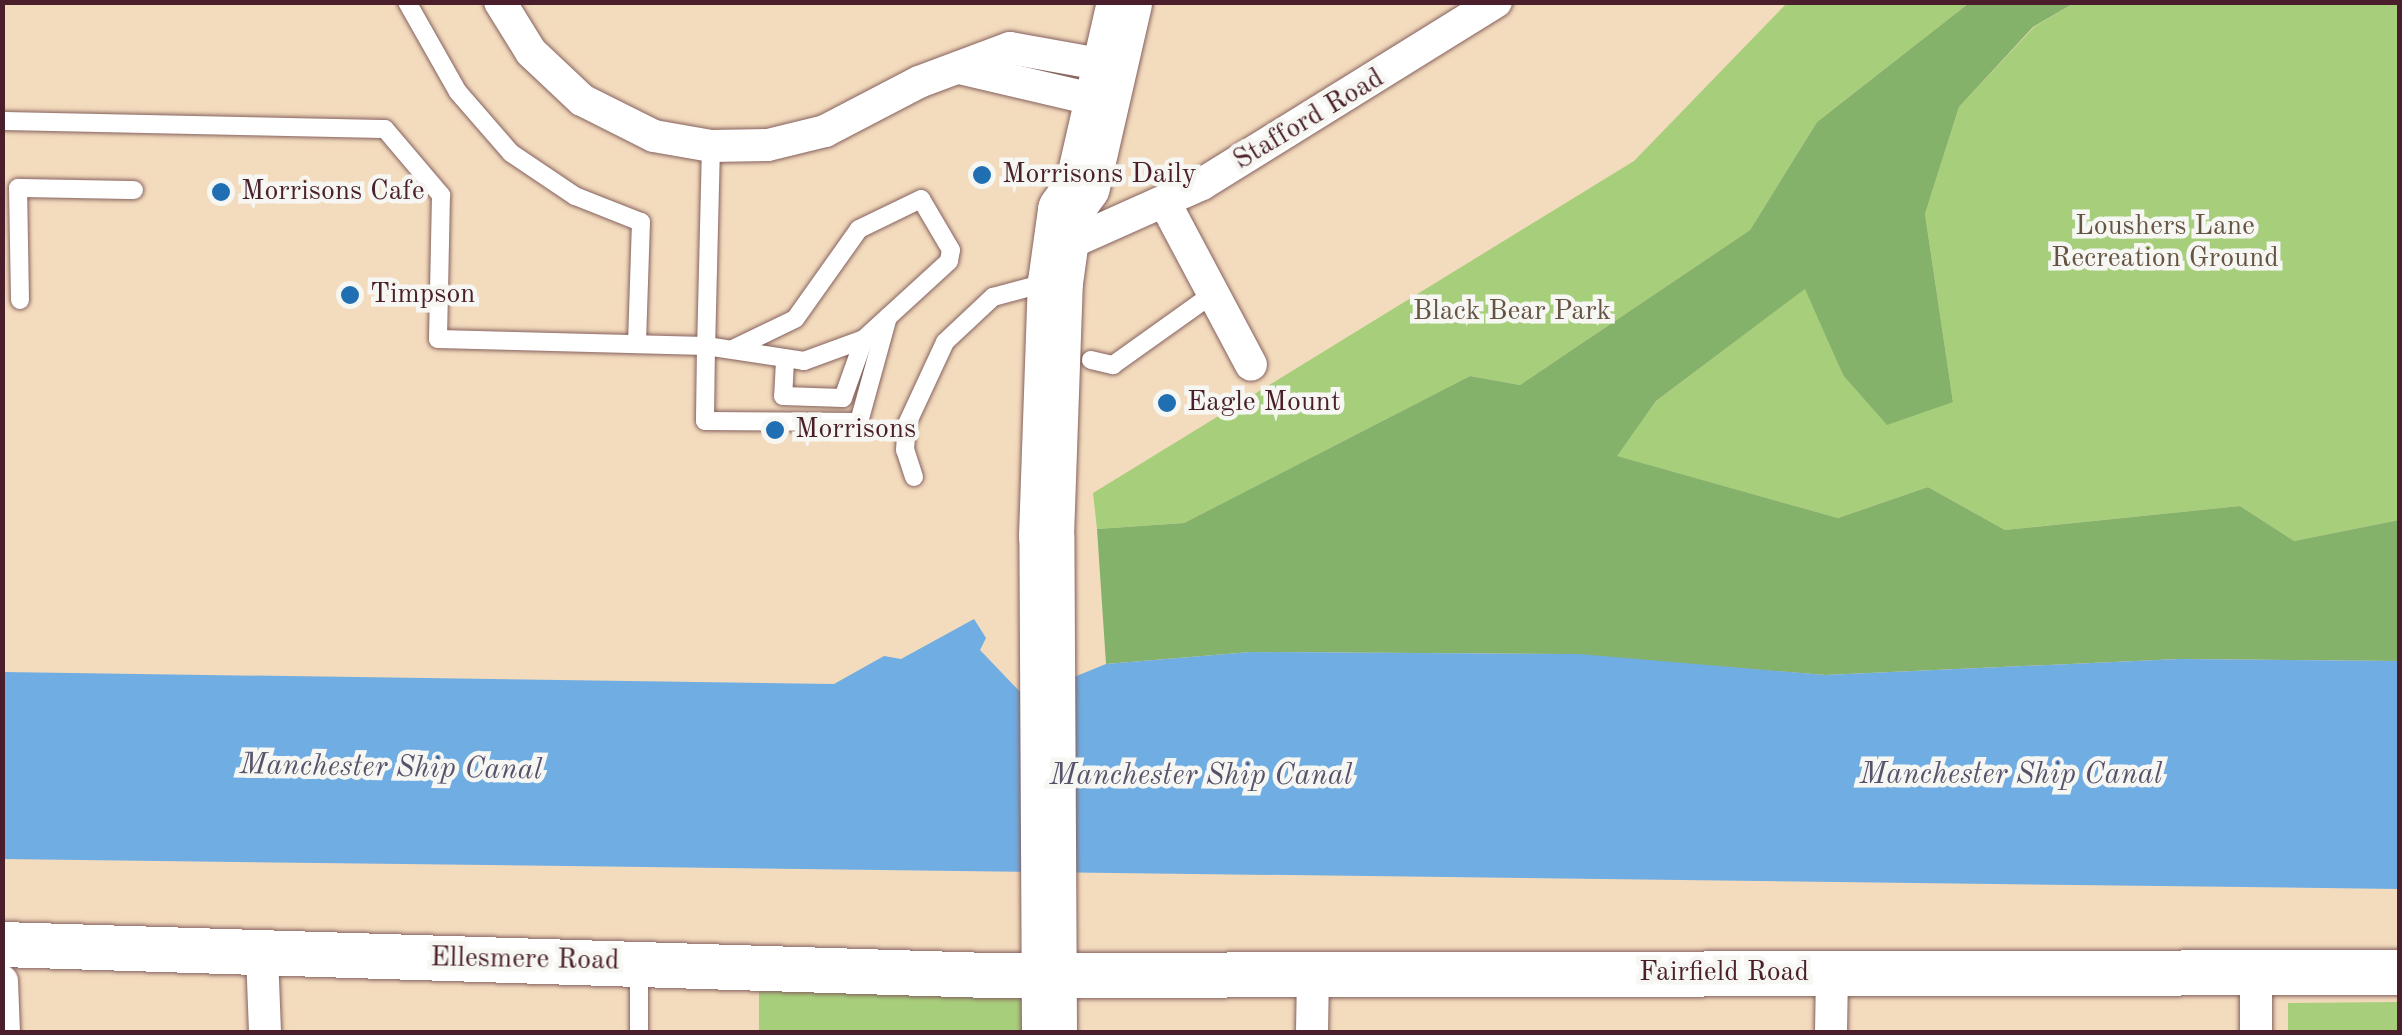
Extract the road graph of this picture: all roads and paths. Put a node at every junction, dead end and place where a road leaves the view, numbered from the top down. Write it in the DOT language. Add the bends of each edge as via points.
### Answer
graph roads {
  1 [pos="408,2"];
  2 [pos="500,2"];
  3 [pos="1091,2"];
  4 [pos="1124,2"];
  5 [pos="1496,2"];
  6 [pos="1087,80"];
  7 [pos="2,120"];
  8 [pos="711,146"];
  9 [pos="10,184"];
  10 [pos="134,190"];
  11 [pos="1165,203"];
  12 [pos="1060,246"];
  13 [pos="1211,295"];
  14 [pos="20,300"];
  15 [pos="888,317"];
  16 [pos="864,339"];
  17 [pos="638,344"];
  18 [pos="706,346"];
  19 [pos="734,348"];
  20 [pos="1091,360"];
  21 [pos="784,361"];
  22 [pos="1252,365"];
  23 [pos="914,477"];
  24 [pos="2,944"];
  25 [pos="262,954"];
  26 [pos="639,962"];
  27 [pos="2256,972"];
  28 [pos="2400,972"];
  29 [pos="1832,973"];
  30 [pos="1313,975"];
  31 [pos="1048,976"];
  32 [pos="2,981"];
  33 [pos="4,1032"];
  34 [pos="265,1032"];
  35 [pos="639,1032"];
  36 [pos="1048,1032"];
  37 [pos="1312,1032"];
  38 [pos="1831,1032"];
  39 [pos="2256,1032"];
  1 -- 17 [label="lane" via="458,92 511,153 575,196 641,222"];
  2 -- 8 [label="street" via="546,70 582,100 654,136"];
  3 -- 6 [label="highway"];
  4 -- 6 [label="highway"];
  5 -- 11 [label="street, Stafford Road"];
  6 -- 8 [label="street" via="958,68 826,131 768,145"];
  6 -- 12 [label="highway" via="1053,154"];
  7 -- 17 [label="lane" via="385,129 441,195 438,339"];
  8 -- 18 [label="lane"];
  9 -- 10 [label="lane"];
  9 -- 14 [label="lane"];
  11 -- 12 [label="street, Stafford Road"];
  11 -- 13 [label="street"];
  12 -- 23 [label="lane" via="945,342 908,424 905,450"];
  12 -- 31 [label="highway" via="1047,511"];
  13 -- 20 [label="lane" via="1113,364"];
  13 -- 22 [label="street"];
  15 -- 16 [label="lane"];
  15 -- 18 [label="lane" via="859,422 705,421"];
  15 -- 19 [label="lane" via="949,261 951,250 921,199 859,229 795,319"];
  16 -- 21 [label="lane" via="804,361"];
  16 -- 21 [label="lane" via="843,398 784,396"];
  17 -- 18 [label="lane"];
  18 -- 19 [label="lane"];
  19 -- 21 [label="lane"];
  24 -- 25 [label="main road, Ellesmere Road"];
  25 -- 26 [label="main road, Ellesmere Road"];
  25 -- 34 [label="street"];
  26 -- 31 [label="main road, Ellesmere Road"];
  26 -- 35 [label="lane"];
  27 -- 28 [label="main road, Fairfield Road"];
  27 -- 29 [label="main road, Fairfield Road"];
  27 -- 39 [label="street"];
  29 -- 30 [label="main road, Fairfield Road"];
  29 -- 38 [label="street"];
  30 -- 31 [label="main road, Fairfield Road"];
  30 -- 37 [label="street"];
  31 -- 36 [label="highway"];
  32 -- 33 [label="street"];
}
